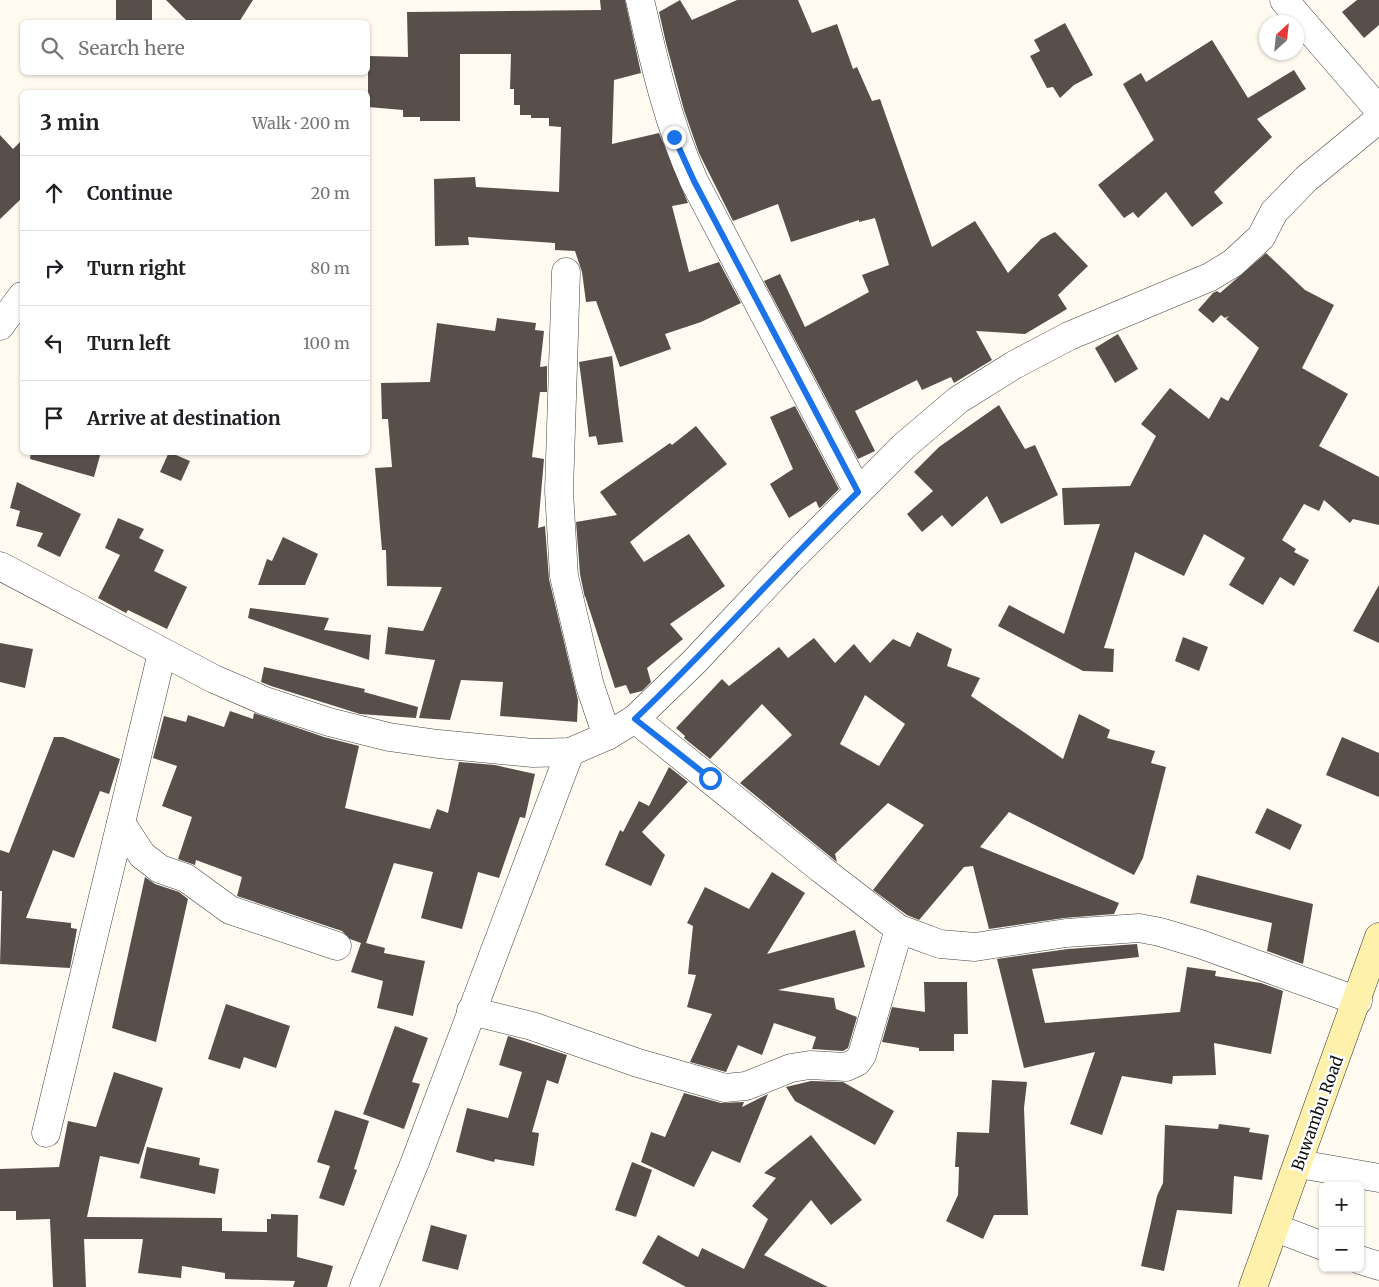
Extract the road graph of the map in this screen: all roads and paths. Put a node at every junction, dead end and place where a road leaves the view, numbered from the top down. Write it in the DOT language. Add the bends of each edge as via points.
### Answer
graph roads {
  1 [pos="640,0"];
  2 [pos="1284,0"];
  3 [pos="1379,110"];
  4 [pos="1379,119"];
  5 [pos="566,272"];
  6 [pos="20,299"];
  7 [pos="0,326"];
  8 [pos="858,492"];
  9 [pos="0,566"];
  10 [pos="162,653"];
  11 [pos="635,719"];
  12 [pos="607,736"];
  13 [pos="570,752"];
  14 [pos="121,823"];
  15 [pos="899,928"];
  16 [pos="1379,937"];
  17 [pos="337,946"];
  18 [pos="1358,1001"];
  19 [pos="471,1011"];
  20 [pos="46,1133"];
  21 [pos="1298,1164"];
  22 [pos="1379,1178"];
  23 [pos="1276,1228"];
  24 [pos="1319,1244"];
  25 [pos="1364,1261"];
  26 [pos="1379,1266"];
  27 [pos="364,1287"];
  28 [pos="1253,1287"];
  1 -- 8 [label="street" via="680,151"];
  2 -- 3 [label="street"];
  4 -- 8 [label="street" via="1306,179 1274,212 1261,237 1233,263 1210,277 1069,336 986,382 958,400 904,446"];
  5 -- 12 [label="street" via="559,491 564,576 590,686"];
  6 -- 7 [label="street"];
  8 -- 11 [label="street"];
  9 -- 10 [label="street"];
  10 -- 13 [label="street" via="265,701 389,737 533,753"];
  10 -- 14 [label="street"];
  11 -- 12 [label="street"];
  11 -- 15 [label="street"];
  12 -- 13 [label="street"];
  13 -- 19 [label="street"];
  14 -- 17 [label="street" via="142,855 160,869 186,878 230,910"];
  14 -- 20 [label="street"];
  15 -- 18 [label="street" via="940,944 975,948 1066,933 1139,928 1200,944"];
  15 -- 19 [label="street" via="862,1055 857,1062 846,1067 810,1065 791,1068 746,1086 725,1088 638,1063 532,1026"];
  16 -- 18 [label="street, Buwambu Road"];
  18 -- 21 [label="street, Buwambu Road"];
  19 -- 27 [label="street"];
  21 -- 22 [label="street"];
  21 -- 23 [label="street, Buwambu Road"];
  23 -- 24 [label="street"];
  23 -- 28 [label="street, Buwambu Road"];
  25 -- 26 [label="street"];
}
